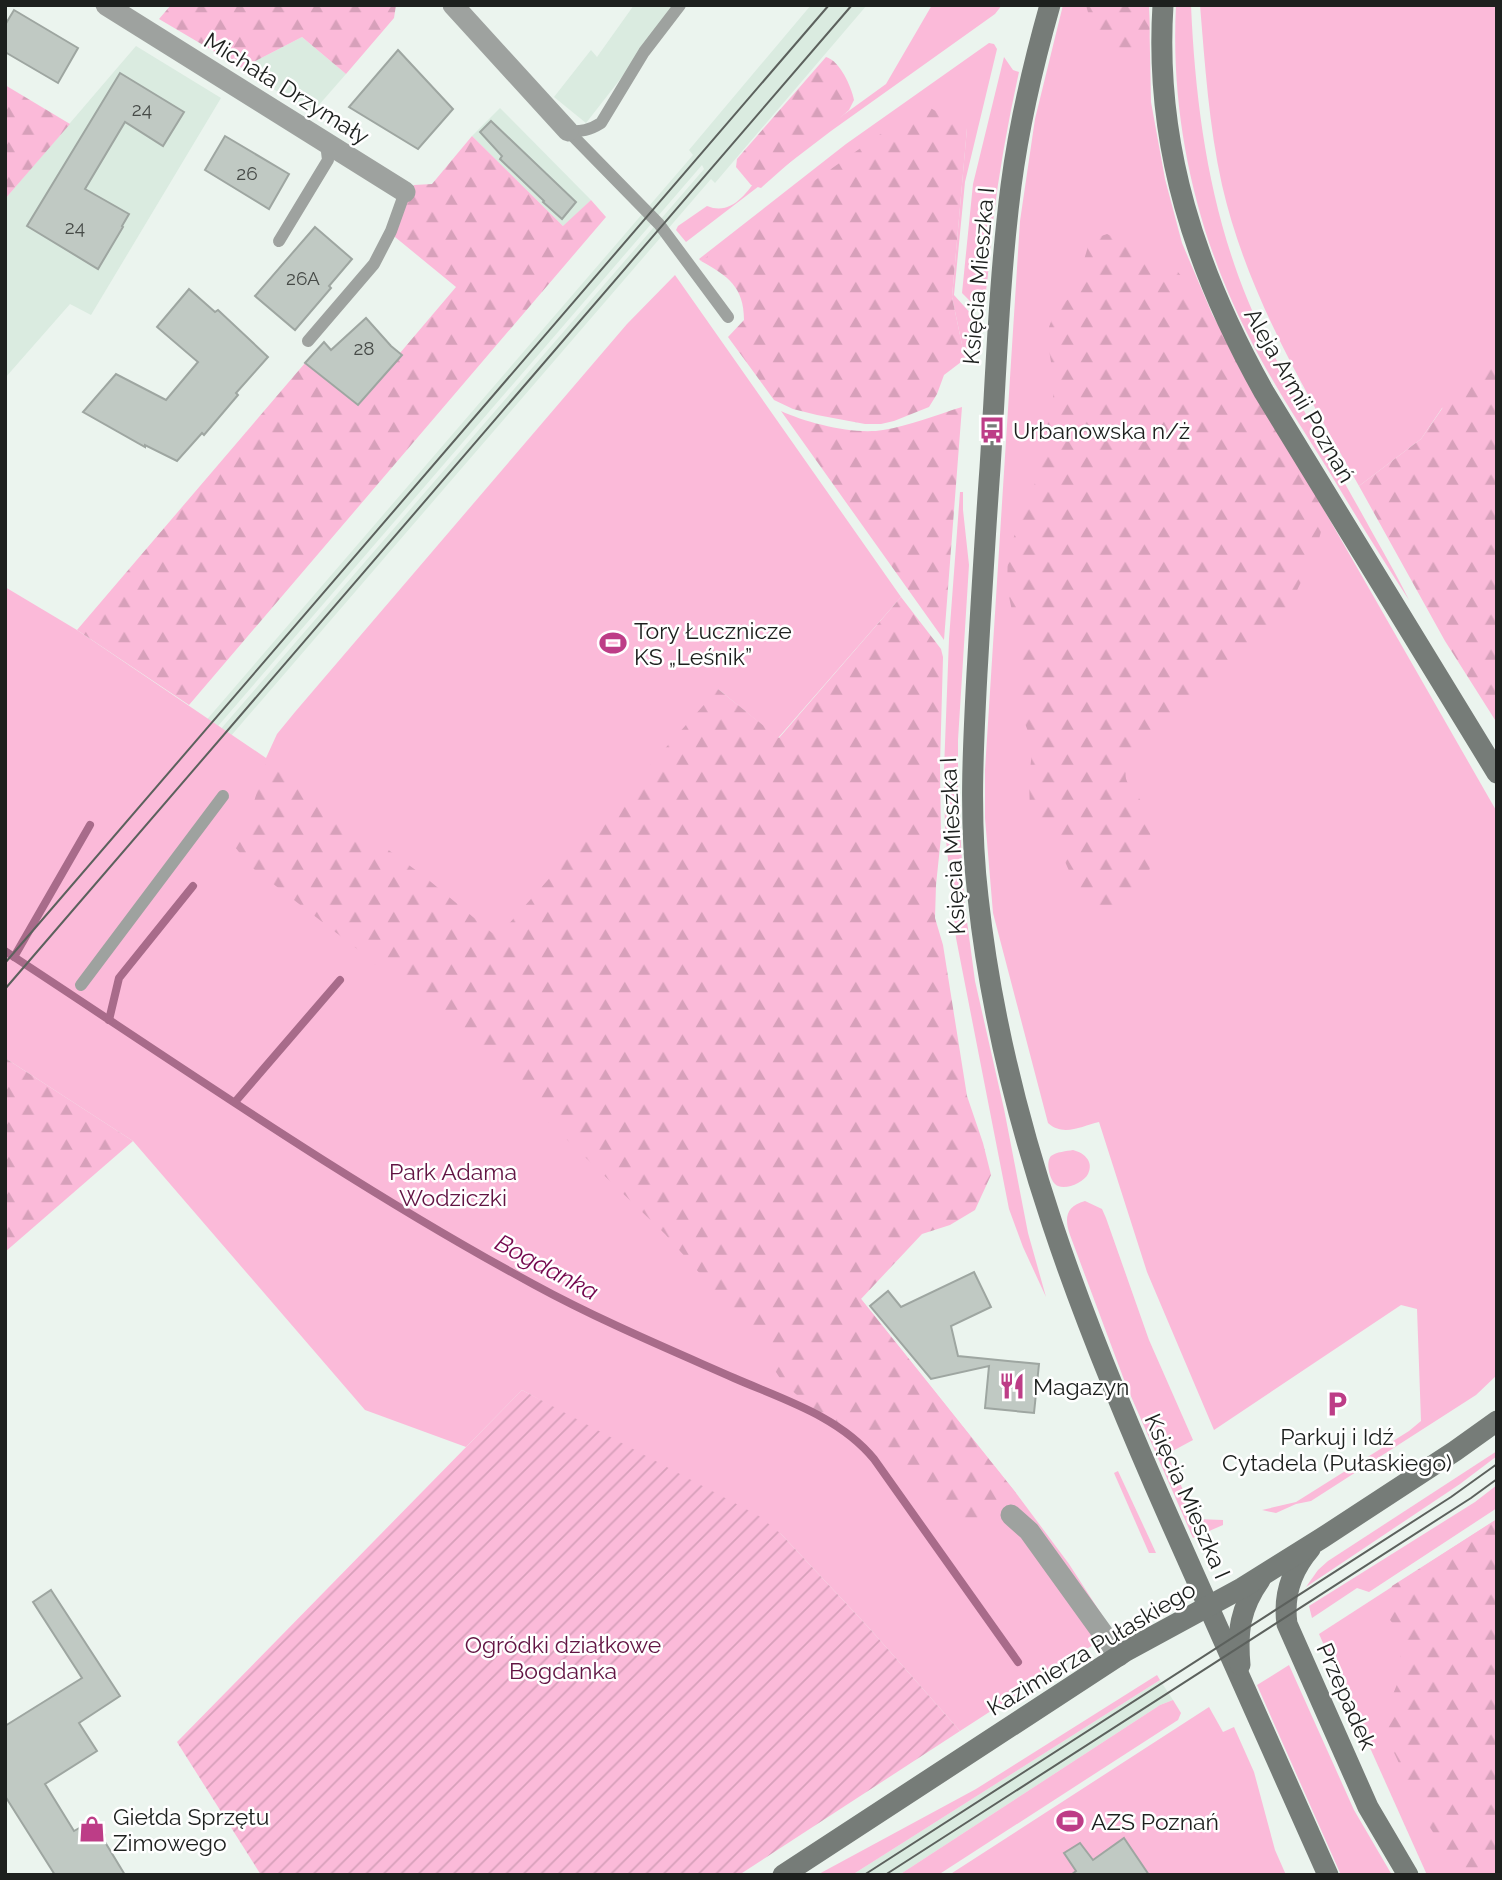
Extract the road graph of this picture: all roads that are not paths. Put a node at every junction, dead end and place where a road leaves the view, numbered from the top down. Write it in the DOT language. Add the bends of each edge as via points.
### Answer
graph roads {
  1 [pos="106,5"];
  2 [pos="680,5"];
  3 [pos="1049,5"];
  4 [pos="1163,5"];
  5 [pos="456,7"];
  6 [pos="568,131"];
  7 [pos="326,143"];
  8 [pos="405,192"];
  9 [pos="279,241"];
  10 [pos="728,317"];
  11 [pos="308,341"];
  12 [pos="1497,773"];
  13 [pos="223,796"];
  14 [pos="81,985"];
  15 [pos="1497,1421"];
  16 [pos="1011,1515"];
  17 [pos="1322,1538"];
  18 [pos="1266,1573"];
  19 [pos="1209,1607"];
  20 [pos="1119,1656"];
  21 [pos="1241,1681"];
  22 [pos="783,1875"];
  23 [pos="1328,1875"];
  24 [pos="1408,1875"];
  1 -- 7 [label="street, Michała Drzymały"];
  2 -- 6 [label="lane" via="644,52 601,122 592,129"];
  3 -- 19 [label="street, Księcia Mieszka I" via="1017,143 1003,269 971,765 978,897 1001,1037 1050,1219 1114,1392"];
  4 -- 12 [label="street, Aleja Armii Poznań" via="1172,151 1191,231 1217,301 1264,392"];
  5 -- 6 [label="street"];
  6 -- 10 [label="lane" via="659,224"];
  7 -- 8 [label="street, Michała Drzymały"];
  7 -- 9 [label="lane" via="328,160"];
  8 -- 11 [label="lane" via="374,264"];
  13 -- 14 [label="lane"];
  15 -- 17 [label="street, Kazimierza Pułaskiego"];
  16 -- 20 [label="street" via="1029,1531"];
  17 -- 18 [label="street, Kazimierza Pułaskiego"];
  17 -- 24 [label="street, Przepadek" via="1304,1556 1290,1583 1287,1624 1364,1799"];
  18 -- 19 [label="street, Kazimierza Pułaskiego"];
  18 -- 21 [label="street" via="1239,1625"];
  19 -- 20 [label="street, Kazimierza Pułaskiego"];
  19 -- 21 [label="street"];
  20 -- 22 [label="street, Kazimierza Pułaskiego"];
  21 -- 23 [label="street"];
}
